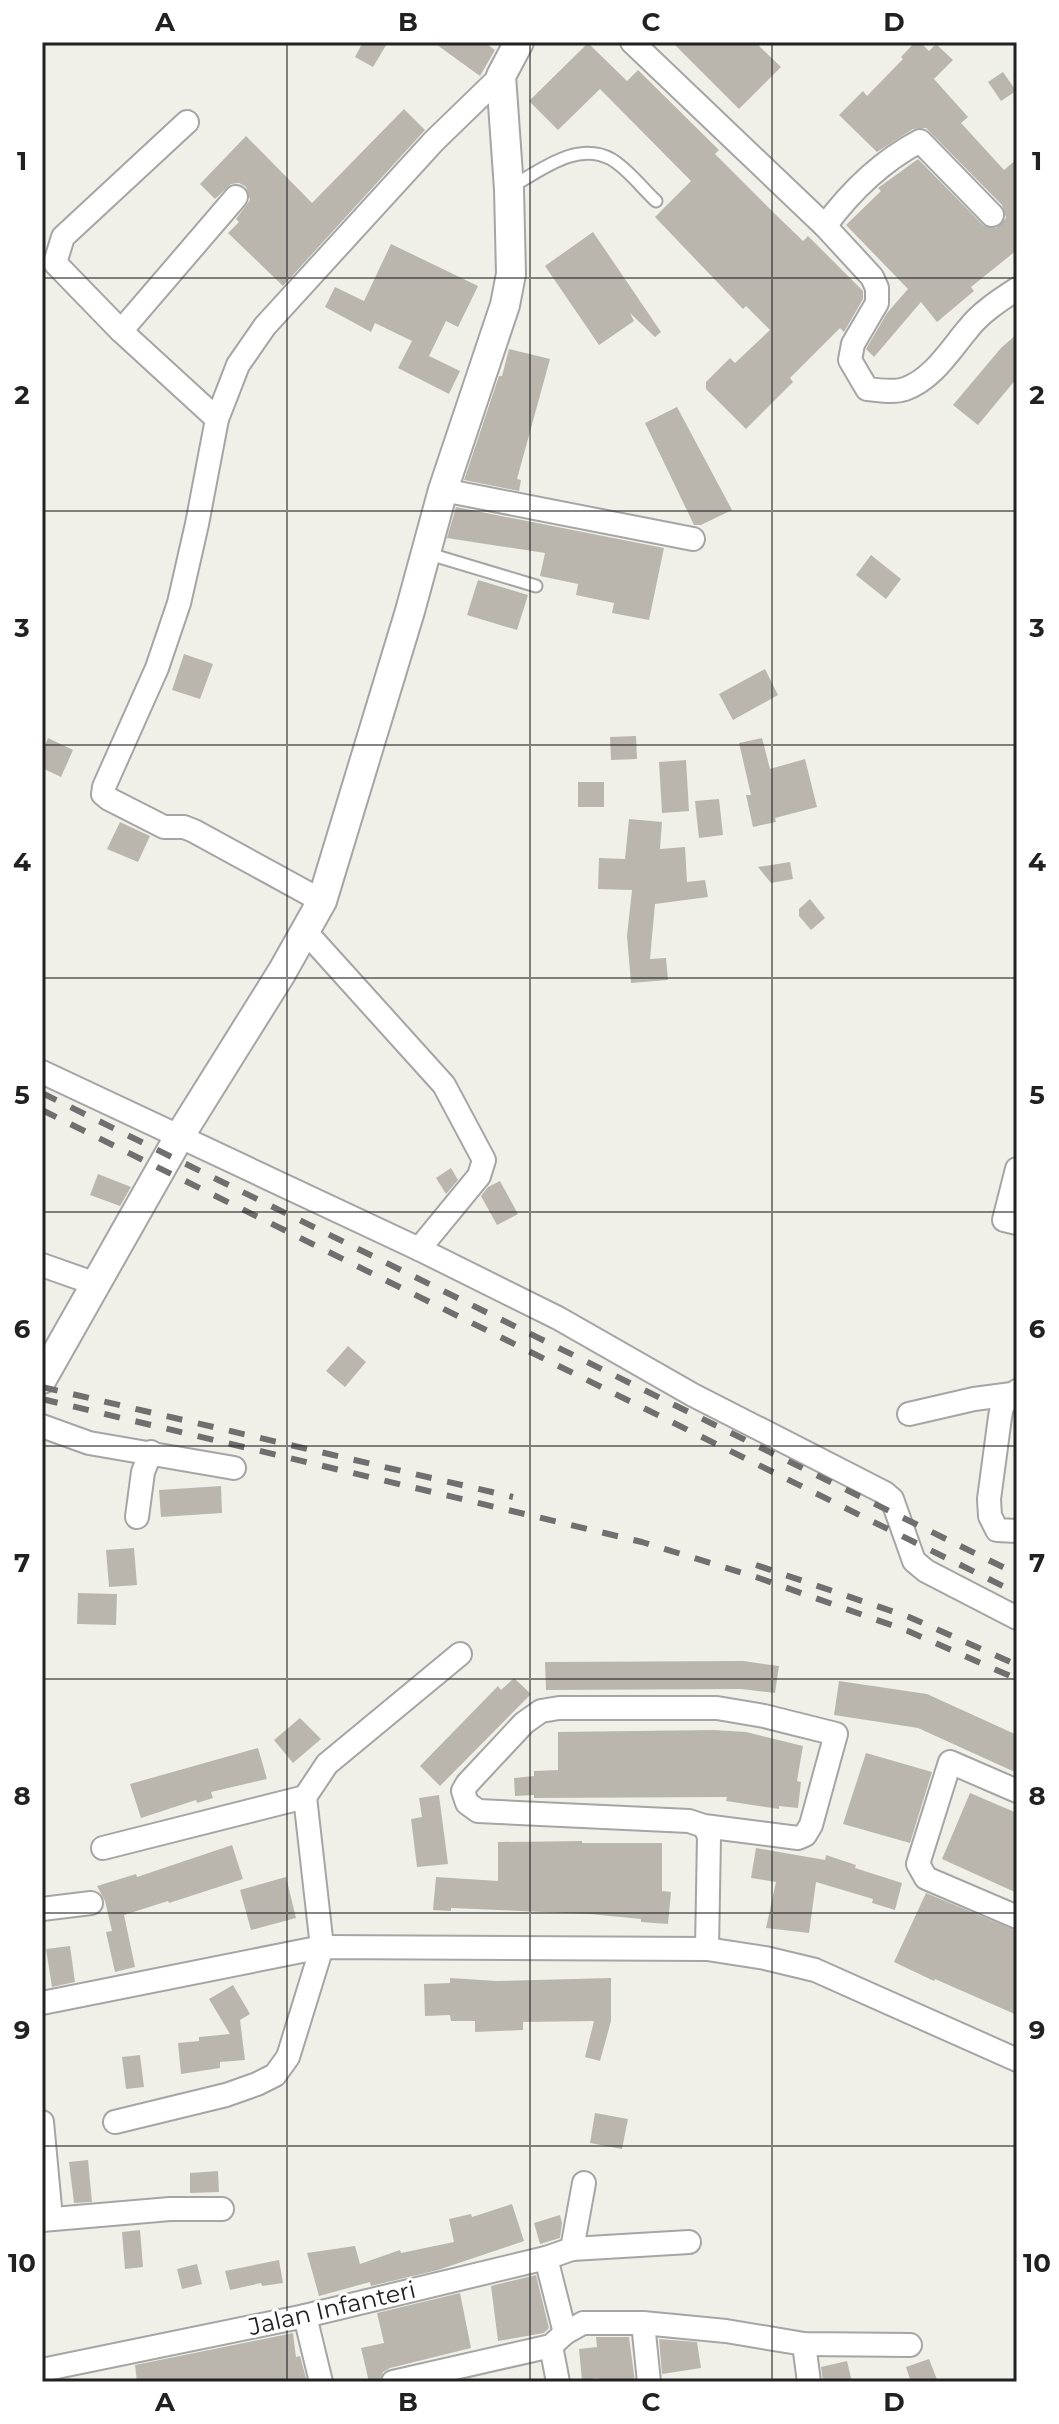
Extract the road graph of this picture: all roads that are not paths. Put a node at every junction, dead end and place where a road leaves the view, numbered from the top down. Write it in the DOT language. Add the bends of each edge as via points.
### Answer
graph roads {
  1 [pos="519,42"];
  2 [pos="632,42"];
  3 [pos="501,76"];
  4 [pos="187,122"];
  5 [pos="509,189"];
  6 [pos="236,197"];
  7 [pos="656,201"];
  8 [pos="992,215"];
  9 [pos="825,226"];
  10 [pos="1017,289"];
  11 [pos="121,331"];
  12 [pos="217,419"];
  13 [pos="443,490"];
  14 [pos="693,539"];
  15 [pos="425,553"];
  16 [pos="536,586"];
  17 [pos="322,901"];
  18 [pos="305,931"];
  19 [pos="42,1072"];
  20 [pos="179,1137"];
  21 [pos="1017,1169"];
  22 [pos="1017,1223"];
  23 [pos="419,1249"];
  24 [pos="42,1265"];
  25 [pos="96,1284"];
  26 [pos="47,1369"];
  27 [pos="1015,1393"];
  28 [pos="909,1414"];
  29 [pos="42,1426"];
  30 [pos="151,1452"];
  31 [pos="234,1468"];
  32 [pos="137,1517"];
  33 [pos="1017,1531"];
  34 [pos="1017,1618"];
  35 [pos="460,1654"];
  36 [pos="1017,1791"];
  37 [pos="305,1797"];
  38 [pos="704,1826"];
  39 [pos="103,1848"];
  40 [pos="91,1903"];
  41 [pos="42,1909"];
  42 [pos="1017,1917"];
  43 [pos="322,1947"];
  44 [pos="707,1949"];
  45 [pos="42,2003"];
  46 [pos="1017,2060"];
  47 [pos="42,2122"];
  48 [pos="115,2122"];
  49 [pos="584,2183"];
  50 [pos="222,2209"];
  51 [pos="46,2219"];
  52 [pos="689,2242"];
  53 [pos="572,2249"];
  54 [pos="546,2258"];
  55 [pos="305,2316"];
  56 [pos="643,2323"];
  57 [pos="558,2339"];
  58 [pos="804,2344"];
  59 [pos="910,2345"];
  60 [pos="51,2373"];
  61 [pos="321,2382"];
  62 [pos="393,2382"];
  63 [pos="558,2382"];
  64 [pos="649,2382"];
  65 [pos="809,2382"];
  1 -- 3 [label="street"];
  2 -- 9 [label="street"];
  3 -- 5 [label="street"];
  3 -- 12 [label="street" via="434,141 265,326 238,365"];
  4 -- 11 [label="street" via="63,237 57,250 55,263"];
  5 -- 7 [label="lane" via="568,155 591,151 613,160"];
  5 -- 13 [label="street" via="511,274 505,305"];
  6 -- 11 [label="street"];
  8 -- 9 [label="street" via="920,141 870,175"];
  9 -- 10 [label="street" via="877,288 877,303 853,344 850,360 867,389 906,389 935,369 969,327"];
  11 -- 12 [label="street"];
  12 -- 17 [label="street" via="179,603 103,794 164,827 194,831"];
  13 -- 14 [label="street"];
  13 -- 15 [label="street"];
  15 -- 16 [label="lane"];
  15 -- 17 [label="street"];
  17 -- 18 [label="street"];
  18 -- 20 [label="street"];
  18 -- 23 [label="street" via="444,1085 484,1160 479,1176"];
  19 -- 20 [label="street"];
  20 -- 23 [label="street"];
  20 -- 25 [label="street"];
  21 -- 22 [label="street" via="1004,1220"];
  23 -- 34 [label="street" via="885,1493 892,1499 914,1561"];
  24 -- 25 [label="street"];
  25 -- 26 [label="street"];
  27 -- 28 [label="street"];
  27 -- 33 [label="street" via="1002,1406 989,1499 997,1530"];
  29 -- 30 [label="street" via="89,1443"];
  30 -- 31 [label="street"];
  30 -- 32 [label="street"];
  35 -- 37 [label="street" via="327,1764"];
  36 -- 42 [label="street" via="950,1762 918,1864 926,1878"];
  37 -- 39 [label="street"];
  37 -- 43 [label="street"];
  38 -- 38 [label="street" via="478,1811 463,1791 524,1723 541,1711 559,1708 717,1708 836,1734 805,1835"];
  38 -- 44 [label="street" via="709,1836"];
  40 -- 41 [label="street"];
  43 -- 44 [label="street"];
  43 -- 45 [label="street"];
  43 -- 48 [label="street" via="288,2057 275,2075 226,2095"];
  44 -- 46 [label="street" via="815,1970"];
  47 -- 51 [label="street"];
  49 -- 53 [label="street"];
  50 -- 51 [label="street"];
  52 -- 53 [label="street, Jalan Infanteri"];
  53 -- 54 [label="street, Jalan Infanteri"];
  54 -- 55 [label="street, Jalan Infanteri"];
  54 -- 57 [label="street"];
  55 -- 60 [label="street, Jalan Infanteri"];
  55 -- 61 [label="street"];
  56 -- 57 [label="street" via="583,2323"];
  56 -- 58 [label="street"];
  56 -- 64 [label="street"];
  57 -- 62 [label="street"];
  57 -- 63 [label="street"];
  58 -- 59 [label="street"];
  58 -- 65 [label="street"];
}
